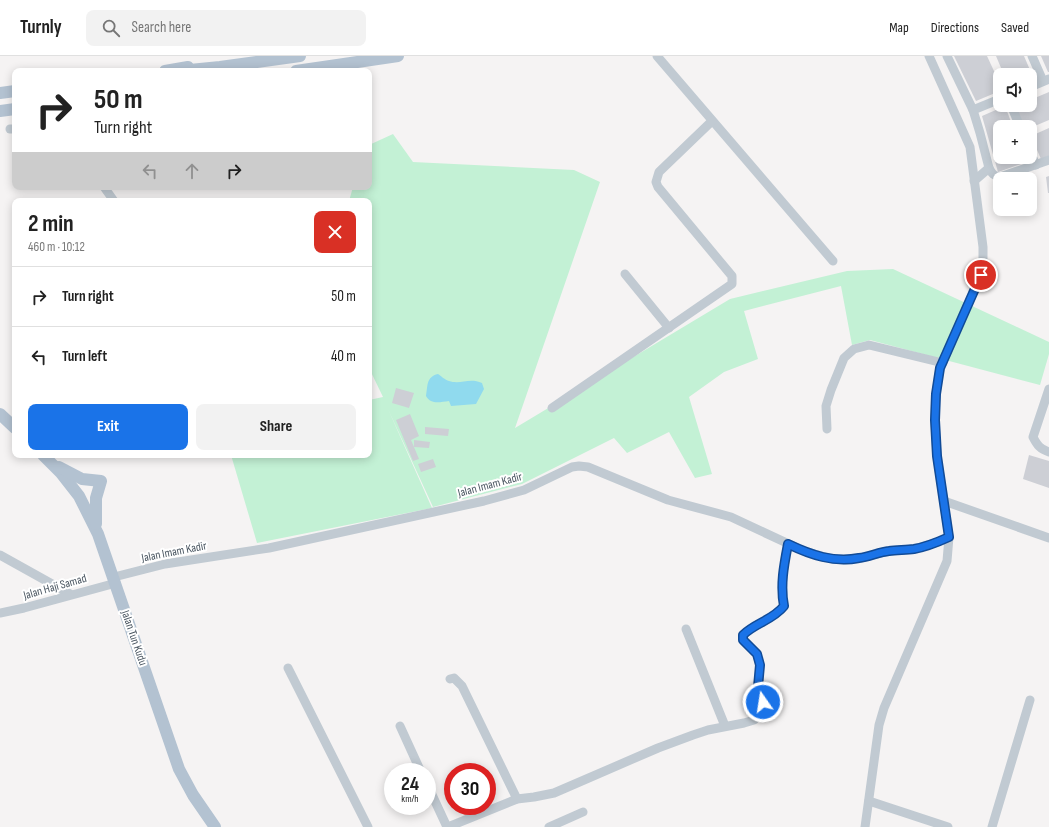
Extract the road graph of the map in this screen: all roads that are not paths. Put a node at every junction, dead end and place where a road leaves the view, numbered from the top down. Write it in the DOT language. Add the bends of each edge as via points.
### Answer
graph roads {
  1 [pos="231,56"];
  2 [pos="300,56"];
  3 [pos="398,56"];
  4 [pos="657,56"];
  5 [pos="929,56"];
  6 [pos="946,56"];
  7 [pos="1032,56"];
  8 [pos="180,68"];
  9 [pos="210,68"];
  10 [pos="316,68"];
  11 [pos="1046,80"];
  12 [pos="12,91"];
  13 [pos="0,93"];
  14 [pos="993,102"];
  15 [pos="12,109"];
  16 [pos="973,110"];
  17 [pos="0,111"];
  18 [pos="712,121"];
  19 [pos="1049,160"];
  20 [pos="1036,165"];
  21 [pos="992,172"];
  22 [pos="974,182"];
  23 [pos="833,261"];
  24 [pos="625,274"];
  25 [pos="669,328"];
  26 [pos="942,363"];
  27 [pos="1049,389"];
  28 [pos="552,408"];
  29 [pos="0,414"];
  30 [pos="12,425"];
  31 [pos="827,429"];
  32 [pos="1049,452"];
  33 [pos="47,458"];
  34 [pos="47,458"];
  35 [pos="944,501"];
  36 [pos="98,534"];
  37 [pos="949,537"];
  38 [pos="1049,538"];
  39 [pos="788,544"];
  40 [pos="0,555"];
  41 [pos="115,580"];
  42 [pos="70,594"];
  43 [pos="0,613"];
  44 [pos="686,629"];
  45 [pos="288,668"];
  46 [pos="450,678"];
  47 [pos="1030,700"];
  48 [pos="400,726"];
  49 [pos="725,726"];
  50 [pos="417,763"];
  51 [pos="517,798"];
  52 [pos="869,801"];
  53 [pos="436,802"];
  54 [pos="583,812"];
  55 [pos="215,827"];
  56 [pos="368,827"];
  57 [pos="448,827"];
  58 [pos="551,827"];
  59 [pos="865,827"];
  60 [pos="948,827"];
  61 [pos="992,827"];
  1 -- 8 [label="main road"];
  2 -- 9 [label="main road"];
  3 -- 10 [label="main road"];
  4 -- 18 [label="street"];
  5 -- 22 [label="street" via="970,147"];
  6 -- 16 [label="street"];
  7 -- 11 [label="street"];
  12 -- 13 [label="main road"];
  14 -- 16 [label="street"];
  15 -- 17 [label="main road"];
  16 -- 21 [label="street"];
  18 -- 23 [label="street"];
  18 -- 25 [label="street" via="659,172 656,182 732,276 733,283"];
  19 -- 20 [label="street"];
  20 -- 21 [label="street" via="1000,177"];
  21 -- 22 [label="street"];
  22 -- 26 [label="street" via="983,247 981,275"];
  24 -- 25 [label="street"];
  25 -- 28 [label="street"];
  26 -- 31 [label="street" via="869,345 854,348 844,358 831,390 826,406"];
  26 -- 35 [label="street" via="936,394 935,420"];
  27 -- 32 [label="street" via="1033,437 1036,445"];
  29 -- 30 [label="main road"];
  33 -- 36 [label="main road" via="82,478 102,481 95,509"];
  34 -- 36 [label="main road, Jalan Tun Kudu" via="79,496"];
  35 -- 37 [label="street"];
  35 -- 38 [label="street"];
  36 -- 41 [label="main road, Jalan Tun Kudu"];
  37 -- 39 [label="street, Jalan Imam Kadir" via="914,549 889,551 846,560 818,556"];
  37 -- 52 [label="street" via="943,573 878,725"];
  39 -- 41 [label="street, Jalan Imam Kadir" via="732,517 668,500 580,466 563,470 524,490 484,501 269,548 165,564"];
  39 -- 49 [label="street" via="782,572 784,606 779,612 743,635 743,640 757,654 760,665 758,687 763,702 760,713 754,720 744,724"];
  40 -- 42 [label="street"];
  41 -- 42 [label="street, Jalan Haji Samad"];
  41 -- 55 [label="main road, Jalan Tun Kudu" via="179,769"];
  42 -- 43 [label="street, Jalan Haji Samad"];
  44 -- 49 [label="street"];
  45 -- 56 [label="street"];
  46 -- 51 [label="street" via="454,678 462,686"];
  47 -- 61 [label="street"];
  48 -- 50 [label="street"];
  49 -- 51 [label="street" via="658,748 554,793"];
  51 -- 57 [label="street"];
  52 -- 59 [label="street"];
  52 -- 60 [label="street"];
  53 -- 57 [label="street"];
  54 -- 58 [label="street"];
}
